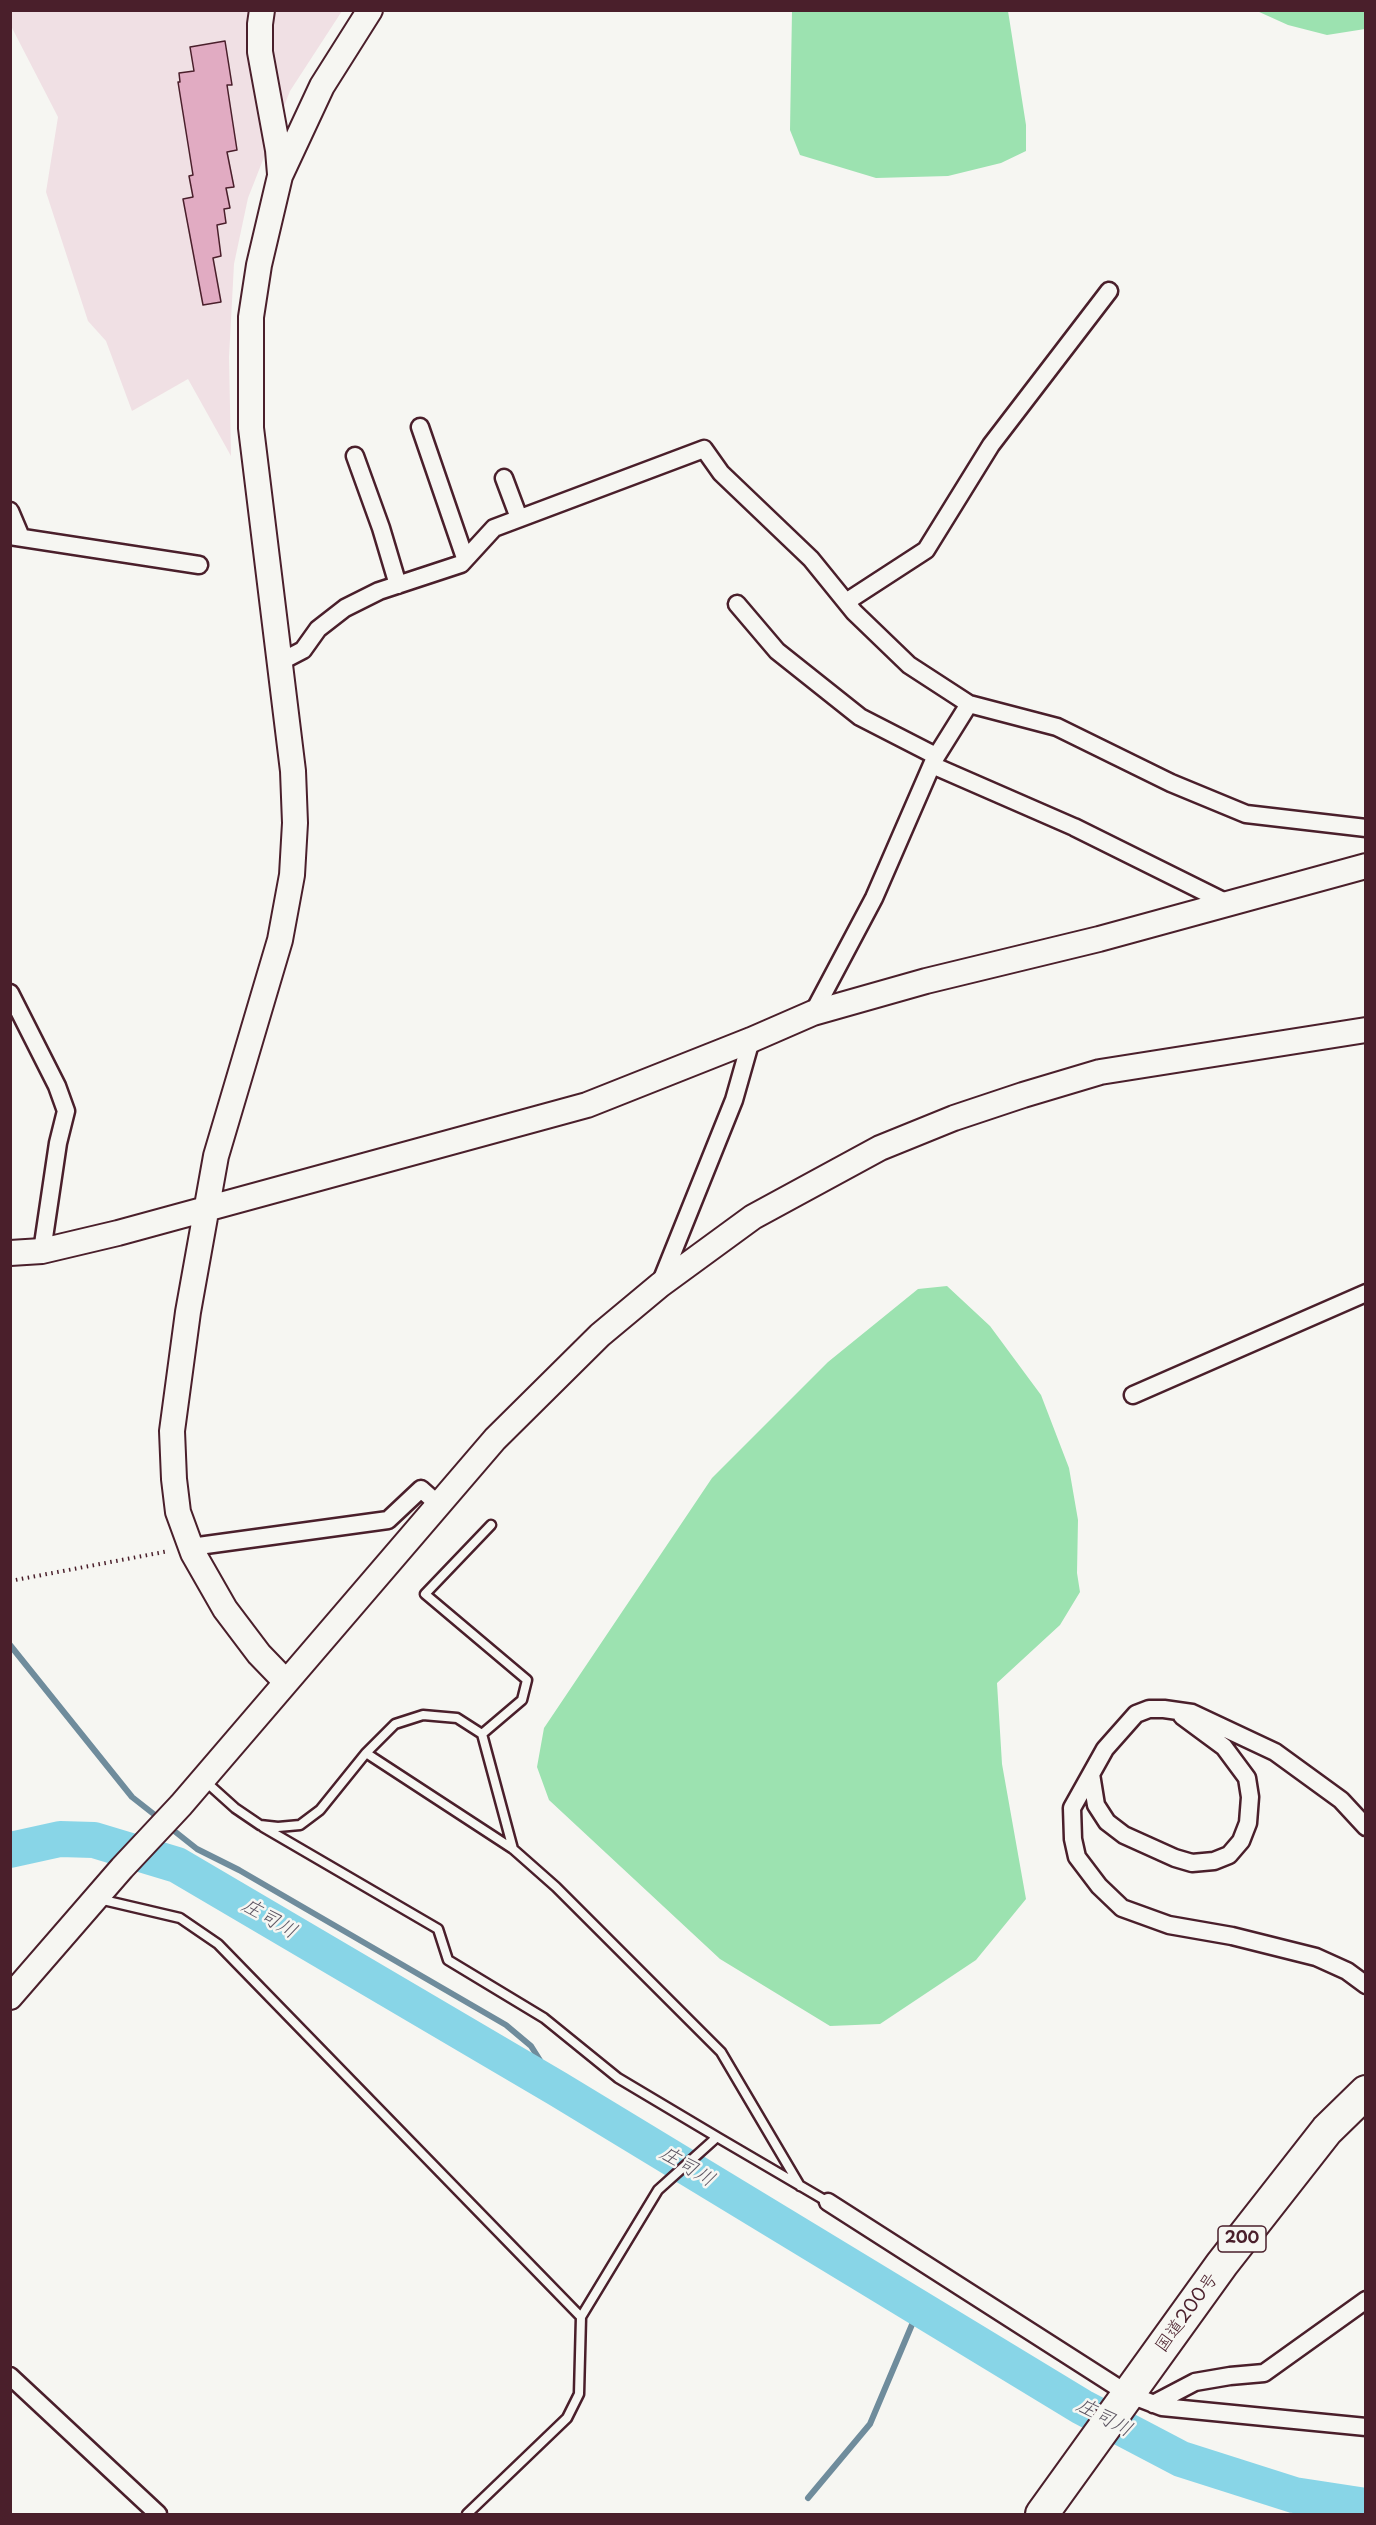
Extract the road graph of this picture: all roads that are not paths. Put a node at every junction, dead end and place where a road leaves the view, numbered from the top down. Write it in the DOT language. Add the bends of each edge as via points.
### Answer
graph roads {
  1 [pos="262,10"];
  2 [pos="370,10"];
  3 [pos="280,176"];
  4 [pos="1109,291"];
  5 [pos="420,427"];
  6 [pos="355,456"];
  7 [pos="504,478"];
  8 [pos="10,511"];
  9 [pos="519,518"];
  10 [pos="16,536"];
  11 [pos="465,558"];
  12 [pos="199,565"];
  13 [pos="398,585"];
  14 [pos="846,602"];
  15 [pos="737,604"];
  16 [pos="280,662"];
  17 [pos="969,705"];
  18 [pos="934,761"];
  19 [pos="1365,828"];
  20 [pos="1365,866"];
  21 [pos="1229,904"];
  22 [pos="10,993"];
  23 [pos="813,1012"];
  24 [pos="1365,1030"];
  25 [pos="751,1040"];
  26 [pos="207,1209"];
  27 [pos="42,1251"];
  28 [pos="10,1254"];
  29 [pos="660,1285"];
  30 [pos="1365,1293"];
  31 [pos="1133,1395"];
  32 [pos="439,1505"];
  33 [pos="490,1525"];
  34 [pos="191,1547"];
  35 [pos="286,1682"];
  36 [pos="1174,1711"];
  37 [pos="482,1734"];
  38 [pos="366,1753"];
  39 [pos="1091,1774"];
  40 [pos="203,1779"];
  41 [pos="260,1825"];
  42 [pos="1365,1827"];
  43 [pos="513,1849"];
  44 [pos="96,1898"];
  45 [pos="1365,1984"];
  46 [pos="10,1997"];
  47 [pos="1365,2092"];
  48 [pos="717,2137"];
  49 [pos="800,2186"];
  50 [pos="828,2202"];
  51 [pos="1365,2300"];
  52 [pos="581,2317"];
  53 [pos="10,2376"];
  54 [pos="1140,2399"];
  55 [pos="1365,2427"];
  56 [pos="158,2514"];
  57 [pos="467,2514"];
  58 [pos="1042,2514"];
  1 -- 3 [label="street" via="260,52"];
  2 -- 3 [label="street" via="322,86"];
  3 -- 16 [label="street" via="251,317 249,380 256,482"];
  4 -- 14 [label="street" via="991,445 926,550"];
  5 -- 11 [label="street"];
  6 -- 13 [label="street"];
  7 -- 9 [label="street"];
  8 -- 10 [label="street"];
  9 -- 11 [label="street" via="494,528"];
  9 -- 14 [label="street" via="704,449 721,473 811,559"];
  10 -- 12 [label="street"];
  11 -- 13 [label="street" via="461,564"];
  13 -- 16 [label="street" via="345,608 318,629 303,650"];
  14 -- 17 [label="street" via="909,665"];
  15 -- 18 [label="street" via="777,651 860,717"];
  16 -- 26 [label="street" via="293,782 292,875 280,940 216,1156"];
  17 -- 18 [label="street"];
  17 -- 19 [label="street" via="1057,727 1171,783 1246,814"];
  18 -- 21 [label="street"];
  18 -- 23 [label="street" via="874,898"];
  20 -- 21 [label="street"];
  21 -- 23 [label="street"];
  22 -- 27 [label="street" via="66,1111"];
  23 -- 25 [label="street"];
  24 -- 29 [label="street" via="1100,1072 954,1118 880,1148 753,1217"];
  25 -- 26 [label="street" via="587,1105"];
  25 -- 29 [label="street" via="734,1100"];
  26 -- 27 [label="street"];
  26 -- 34 [label="street" via="172,1431 178,1512"];
  27 -- 28 [label="street"];
  29 -- 32 [label="street" via="555,1378 495,1439"];
  30 -- 31 [label="street"];
  32 -- 34 [label="street" via="421,1489 388,1520"];
  32 -- 35 [label="street"];
  33 -- 37 [label="lane" via="425,1594 527,1680 522,1700"];
  34 -- 35 [label="street" via="225,1609 258,1654"];
  35 -- 40 [label="street"];
  36 -- 39 [label="street" via="1149,1709 1136,1714 1105,1749"];
  36 -- 39 [label="street" via="1224,1747 1247,1778 1248,1823 1230,1855 1192,1863 1124,1835 1107,1822 1096,1805"];
  36 -- 42 [label="street" via="1192,1713 1275,1752 1341,1800"];
  37 -- 38 [label="lane" via="457,1718 423,1715 395,1724"];
  37 -- 43 [label="lane"];
  38 -- 41 [label="lane" via="320,1810 300,1825"];
  38 -- 43 [label="lane"];
  39 -- 45 [label="street" via="1072,1808 1077,1857 1122,1908 1169,1925 1316,1957"];
  40 -- 41 [label="lane"];
  40 -- 44 [label="street"];
  41 -- 48 [label="lane" via="438,1929 448,1960 544,2018 618,2078"];
  43 -- 49 [label="lane" via="721,2052"];
  44 -- 46 [label="street"];
  44 -- 52 [label="lane" via="180,1918 218,1944"];
  47 -- 54 [label="highway, 国道200号 / 200" via="1328,2130 1229,2255"];
  48 -- 49 [label="lane"];
  48 -- 52 [label="lane" via="658,2190"];
  49 -- 50 [label="lane"];
  50 -- 54 [label="street"];
  51 -- 54 [label="street" via="1264,2373 1195,2382"];
  52 -- 57 [label="lane" via="579,2394 567,2418"];
  53 -- 56 [label="street"];
  54 -- 55 [label="street" via="1197,2412"];
  54 -- 58 [label="highway, 国道200号 / 200" via="1087,2452"];
}
